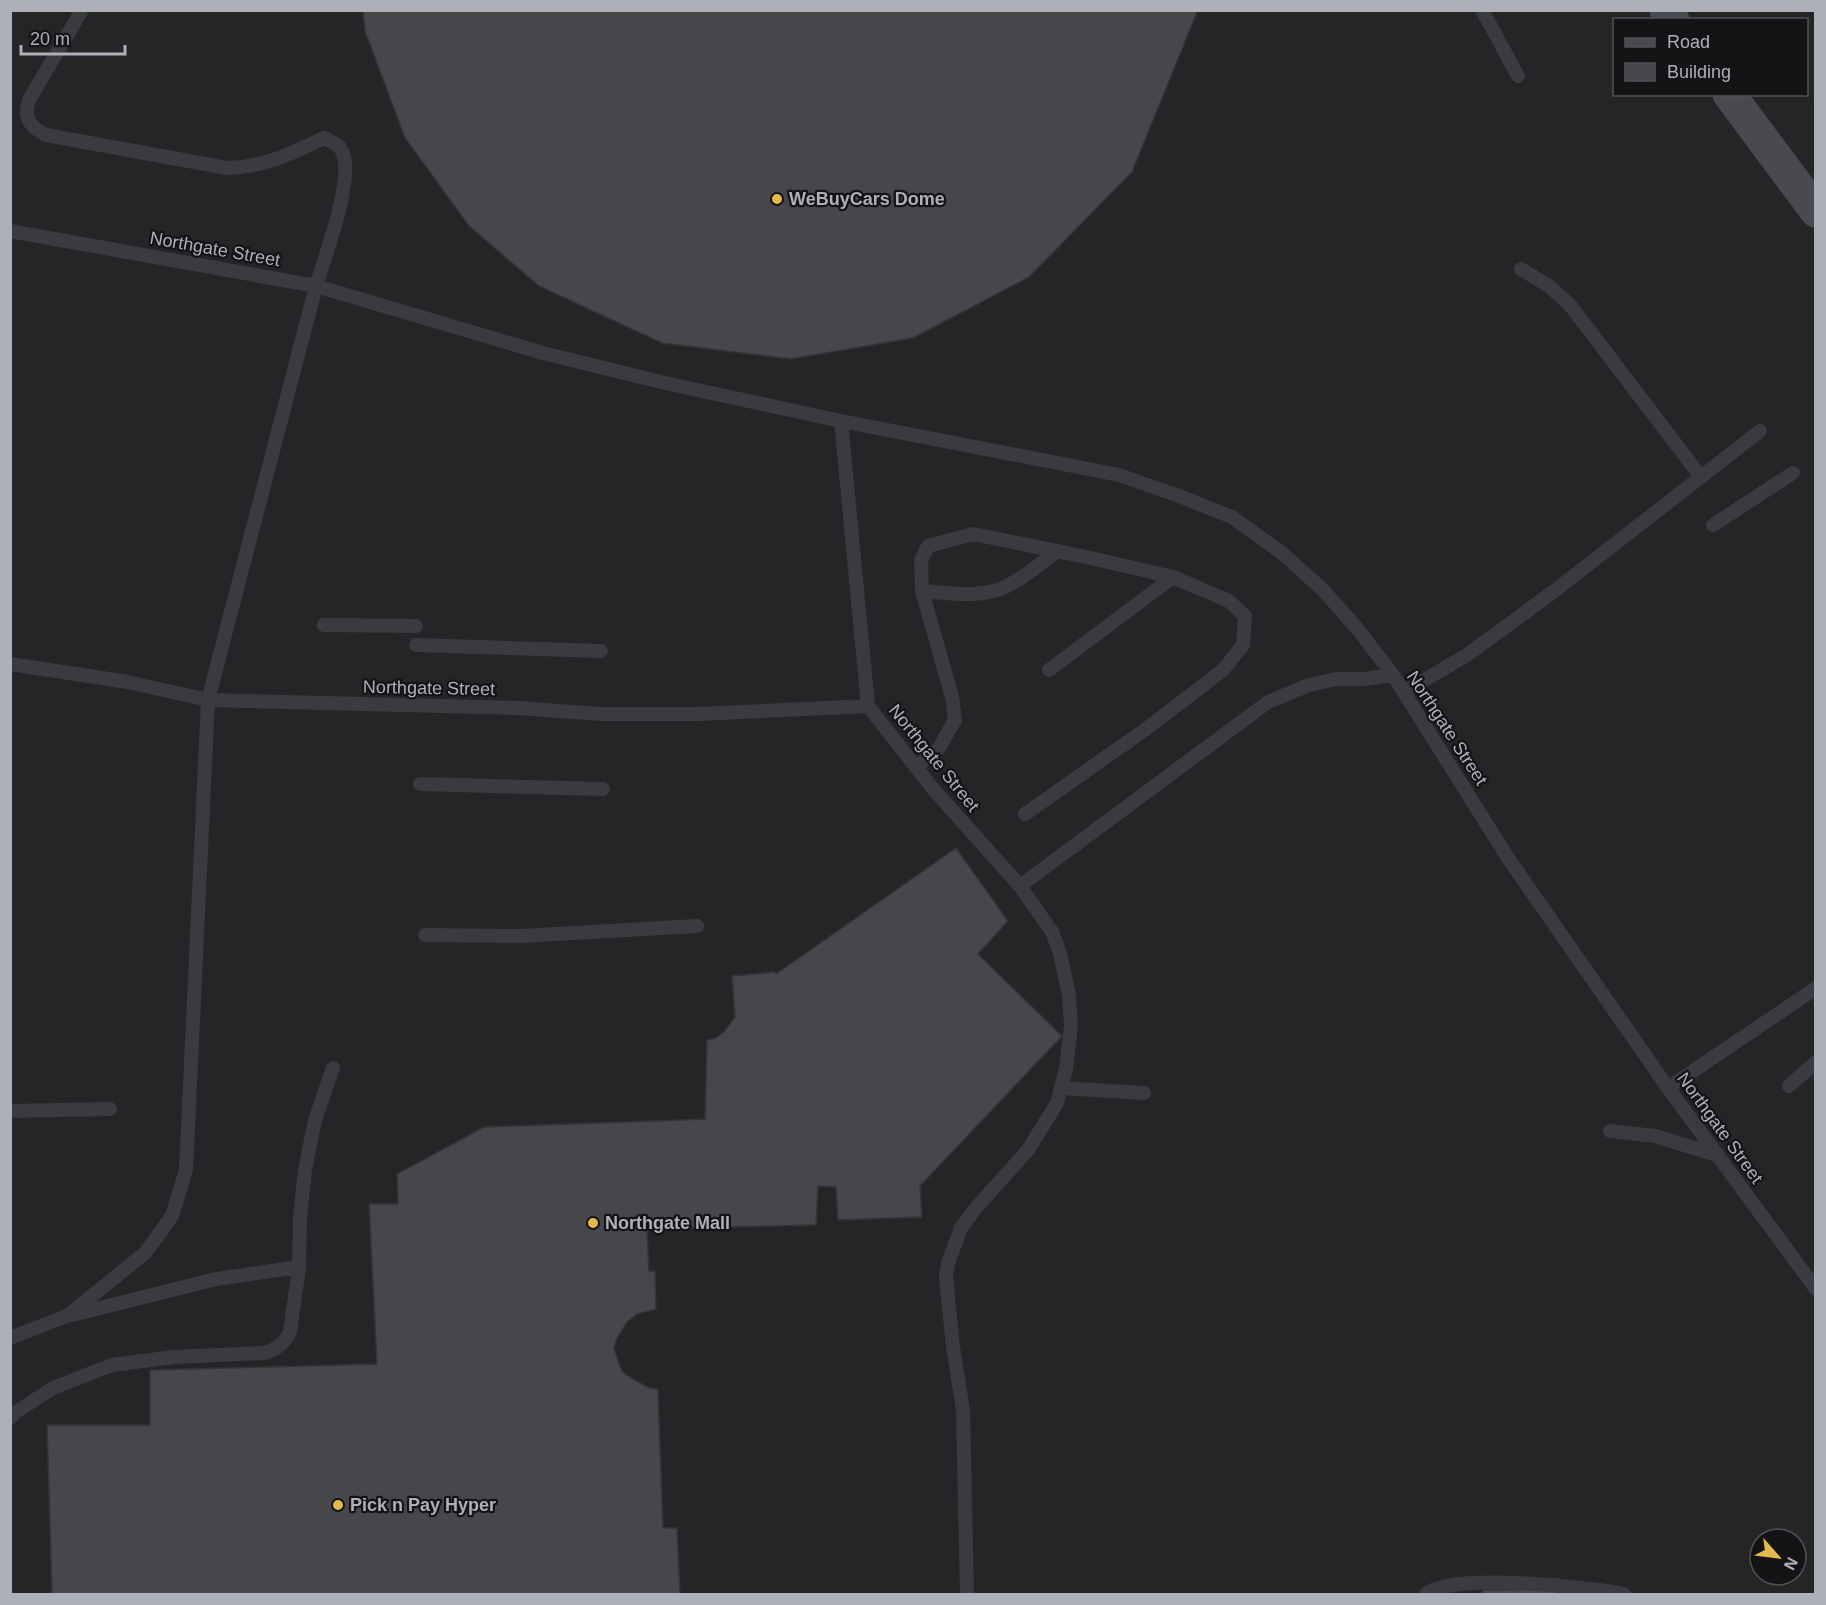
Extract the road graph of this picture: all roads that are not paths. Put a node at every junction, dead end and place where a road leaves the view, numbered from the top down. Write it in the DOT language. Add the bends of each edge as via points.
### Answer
graph roads {
  1 [pos="82,10"];
  2 [pos="1482,10"];
  3 [pos="1518,76"];
  4 [pos="1730,96"];
  5 [pos="1815,211"];
  6 [pos="10,231"];
  7 [pos="1521,269"];
  8 [pos="316,286"];
  9 [pos="841,421"];
  10 [pos="1761,431"];
  11 [pos="1793,473"];
  12 [pos="1701,477"];
  13 [pos="1713,525"];
  14 [pos="1058,551"];
  15 [pos="1173,577"];
  16 [pos="922,591"];
  17 [pos="324,624"];
  18 [pos="416,626"];
  19 [pos="416,645"];
  20 [pos="600,651"];
  21 [pos="10,664"];
  22 [pos="1049,670"];
  23 [pos="1393,675"];
  24 [pos="1404,692"];
  25 [pos="208,700"];
  26 [pos="867,706"];
  27 [pos="916,767"];
  28 [pos="420,784"];
  29 [pos="603,789"];
  30 [pos="1025,814"];
  31 [pos="1020,886"];
  32 [pos="697,926"];
  33 [pos="425,935"];
  34 [pos="1815,988"];
  35 [pos="1815,1062"];
  36 [pos="333,1068"];
  37 [pos="1789,1086"];
  38 [pos="1061,1088"];
  39 [pos="1668,1088"];
  40 [pos="1144,1093"];
  41 [pos="110,1109"];
  42 [pos="10,1111"];
  43 [pos="1610,1131"];
  44 [pos="1717,1155"];
  45 [pos="299,1268"];
  46 [pos="1815,1289"];
  47 [pos="67,1316"];
  48 [pos="10,1338"];
  49 [pos="10,1418"];
  50 [pos="967,1594"];
  51 [pos="1426,1594"];
  52 [pos="1624,1594"];
  1 -- 8 [label="lane" via="29,100 28,123 46,135 227,168 274,161 324,138 336,144 342,150 345,178"];
  2 -- 3 [label="lane"];
  4 -- 5 [label="main road"];
  6 -- 8 [label="lane, Northgate Street"];
  7 -- 12 [label="lane" via="1570,305"];
  8 -- 9 [label="lane, Northgate Street" via="543,353 665,384"];
  8 -- 25 [label="lane"];
  9 -- 23 [label="lane, Northgate Street" via="1119,476 1232,517 1282,553 1322,589"];
  9 -- 26 [label="lane"];
  10 -- 12 [label="lane"];
  11 -- 13 [label="lane"];
  12 -- 24 [label="lane" via="1477,648"];
  14 -- 15 [label="lane"];
  14 -- 16 [label="lane" via="1006,587 957,594"];
  14 -- 16 [label="lane" via="973,534 928,546 921,561"];
  15 -- 22 [label="lane"];
  15 -- 30 [label="lane" via="1229,601 1245,616 1244,645 1223,670"];
  16 -- 27 [label="lane" via="955,720 939,748"];
  17 -- 18 [label="lane"];
  19 -- 20 [label="lane"];
  21 -- 25 [label="lane, Northgate Street" via="128,682"];
  23 -- 24 [label="lane, Northgate Street"];
  23 -- 31 [label="lane, Northgate Street" via="1336,679 1268,702"];
  24 -- 39 [label="lane, Northgate Street" via="1508,858"];
  25 -- 26 [label="lane, Northgate Street" via="612,714 708,714"];
  25 -- 47 [label="lane" via="186,1170 172,1216 145,1253"];
  26 -- 27 [label="lane, Northgate Street"];
  27 -- 31 [label="lane, Northgate Street"];
  28 -- 29 [label="lane"];
  31 -- 38 [label="lane" via="1052,932 1069,995 1071,1025"];
  32 -- 33 [label="lane" via="521,936"];
  34 -- 39 [label="lane"];
  35 -- 37 [label="lane"];
  36 -- 45 [label="lane" via="315,1120 305,1170"];
  38 -- 40 [label="lane"];
  38 -- 50 [label="lane" via="1057,1103 1028,1150 961,1228 948,1263 946,1277 963,1410"];
  39 -- 44 [label="lane, Northgate Street"];
  41 -- 42 [label="lane"];
  43 -- 44 [label="lane" via="1656,1136"];
  44 -- 46 [label="lane, Northgate Street"];
  45 -- 47 [label="lane" via="216,1279"];
  45 -- 49 [label="lane" via="290,1332 277,1349 112,1365 53,1388"];
  47 -- 48 [label="lane"];
  51 -- 52 [label="lane" via="1462,1584 1536,1583"];
}
